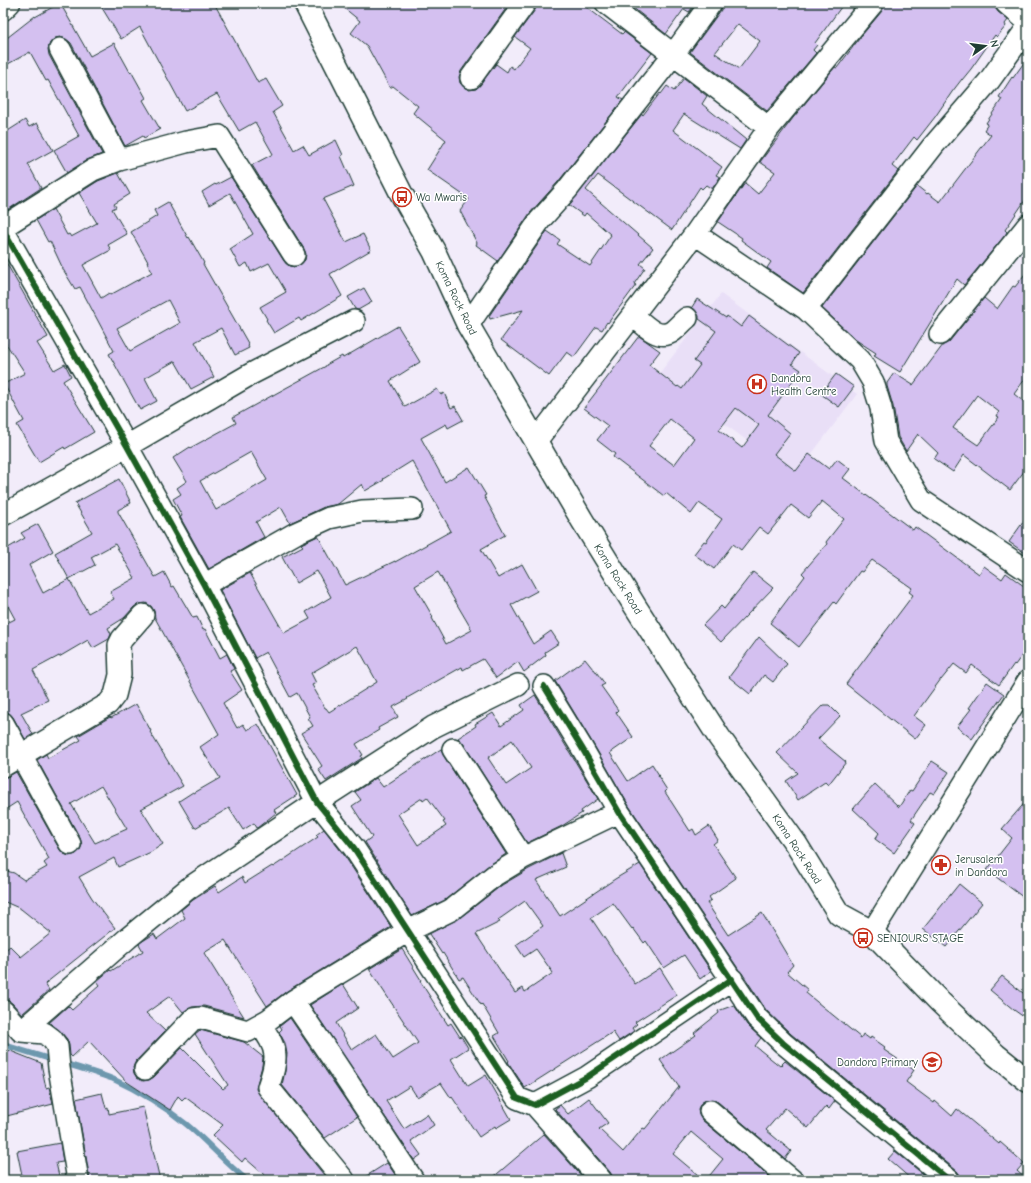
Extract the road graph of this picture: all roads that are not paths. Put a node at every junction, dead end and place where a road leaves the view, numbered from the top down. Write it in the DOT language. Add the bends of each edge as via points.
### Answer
graph roads {
  1 [pos="9,3"];
  2 [pos="305,3"];
  3 [pos="525,3"];
  4 [pos="606,3"];
  5 [pos="711,3"];
  6 [pos="872,3"];
  7 [pos="1006,3"];
  8 [pos="3,9"];
  9 [pos="1028,22"];
  10 [pos="1028,27"];
  11 [pos="60,49"];
  12 [pos="673,55"];
  13 [pos="471,78"];
  14 [pos="769,128"];
  15 [pos="119,160"];
  16 [pos="1028,225"];
  17 [pos="3,229"];
  18 [pos="695,234"];
  19 [pos="294,255"];
  20 [pos="806,309"];
  21 [pos="633,315"];
  22 [pos="687,318"];
  23 [pos="354,321"];
  24 [pos="468,325"];
  25 [pos="940,334"];
  26 [pos="536,441"];
  27 [pos="127,446"];
  28 [pos="412,509"];
  29 [pos="3,515"];
  30 [pos="1028,571"];
  31 [pos="204,585"];
  32 [pos="143,615"];
  33 [pos="1028,681"];
  34 [pos="518,685"];
  35 [pos="544,686"];
  36 [pos="3,723"];
  37 [pos="453,749"];
  38 [pos="21,756"];
  39 [pos="3,766"];
  40 [pos="317,802"];
  41 [pos="619,812"];
  42 [pos="70,844"];
  43 [pos="522,858"];
  44 [pos="408,931"];
  45 [pos="872,932"];
  46 [pos="732,979"];
  47 [pos="293,1001"];
  48 [pos="3,1010"];
  49 [pos="260,1025"];
  50 [pos="21,1031"];
  51 [pos="145,1069"];
  52 [pos="1028,1082"];
  53 [pos="535,1105"];
  54 [pos="710,1111"];
  55 [pos="786,1178"];
  56 [pos="78,1180"];
  57 [pos="344,1180"];
  58 [pos="413,1180"];
  59 [pos="601,1180"];
  60 [pos="949,1180"];
  1 -- 8 [label="main road"];
  2 -- 24 [label="main road, Koma Rock Road" via="434,252"];
  3 -- 13 [label="street"];
  4 -- 12 [label="street"];
  5 -- 12 [label="street"];
  6 -- 14 [label="street"];
  7 -- 9 [label="street"];
  10 -- 20 [label="street" via="989,81 928,152"];
  11 -- 15 [label="street"];
  12 -- 14 [label="street"];
  12 -- 24 [label="street" via="567,190 540,220"];
  14 -- 18 [label="street"];
  15 -- 17 [label="street" via="93,170"];
  15 -- 19 [label="street" via="219,136"];
  16 -- 25 [label="street"];
  17 -- 27 [label="street"];
  18 -- 20 [label="street"];
  18 -- 21 [label="street"];
  20 -- 30 [label="street" via="860,360 873,382 886,441 921,500"];
  21 -- 22 [label="street" via="651,331 661,334 672,332"];
  21 -- 26 [label="street"];
  23 -- 27 [label="street" via="251,374"];
  24 -- 26 [label="main road, Koma Rock Road"];
  26 -- 45 [label="main road, Koma Rock Road" via="635,606 719,737 796,844 839,914"];
  27 -- 29 [label="street"];
  27 -- 31 [label="street"];
  28 -- 31 [label="street" via="362,511 329,518 296,533"];
  31 -- 40 [label="street"];
  32 -- 38 [label="street" via="119,645 120,675 115,695 108,704"];
  33 -- 45 [label="street"];
  34 -- 40 [label="street" via="433,728"];
  35 -- 41 [label="street"];
  36 -- 38 [label="street"];
  37 -- 43 [label="street"];
  38 -- 39 [label="street"];
  38 -- 42 [label="street"];
  40 -- 44 [label="street" via="354,848"];
  40 -- 50 [label="street" via="190,888"];
  41 -- 43 [label="street"];
  41 -- 46 [label="street"];
  43 -- 44 [label="street" via="451,910"];
  44 -- 47 [label="street"];
  44 -- 53 [label="street" via="517,1098"];
  45 -- 52 [label="main road, Koma Rock Road" via="941,1003"];
  46 -- 53 [label="street" via="587,1077"];
  46 -- 60 [label="street" via="757,1018"];
  47 -- 49 [label="street"];
  47 -- 58 [label="street"];
  48 -- 50 [label="street"];
  49 -- 51 [label="street" via="248,1031 201,1018 193,1019"];
  49 -- 57 [label="street" via="274,1046 275,1067 268,1087"];
  50 -- 56 [label="street" via="44,1033 57,1046 58,1068"];
  53 -- 59 [label="street"];
  54 -- 55 [label="street"];
}
